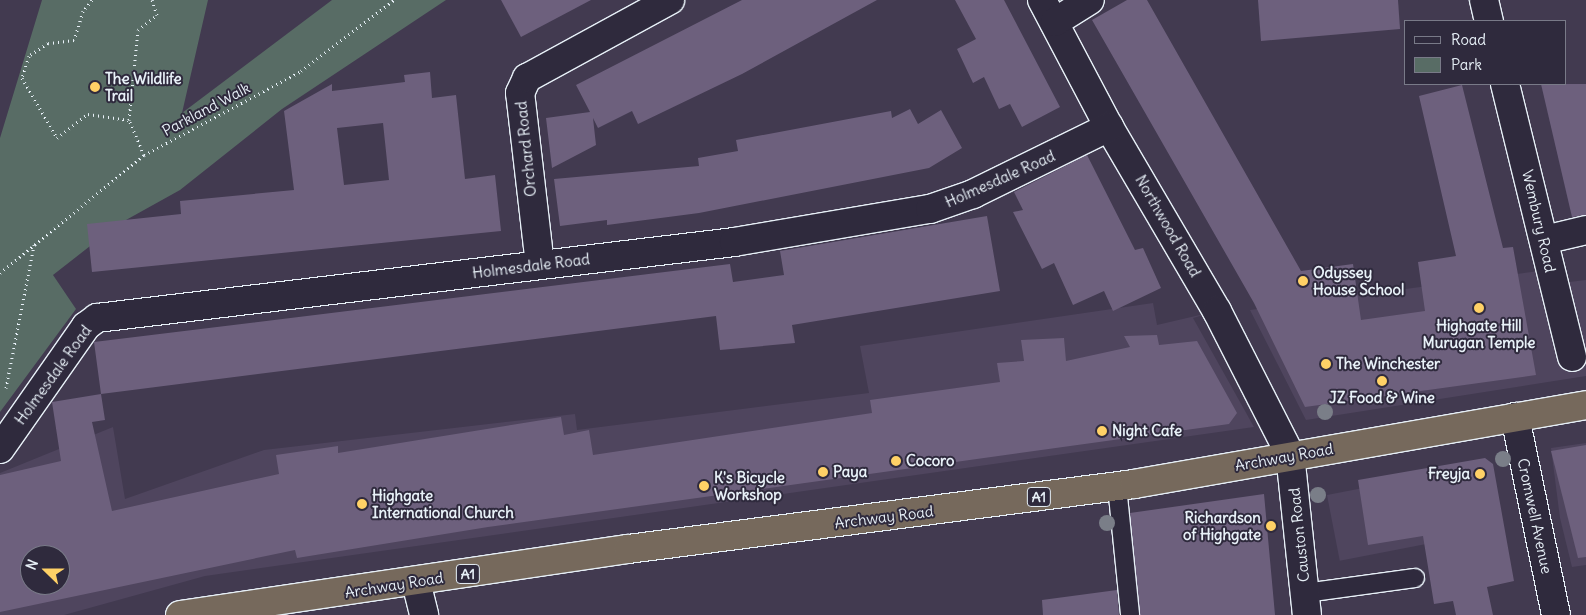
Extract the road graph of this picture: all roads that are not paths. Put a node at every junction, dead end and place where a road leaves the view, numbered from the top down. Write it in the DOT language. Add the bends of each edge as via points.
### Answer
graph roads {
  1 [pos="670,0"];
  2 [pos="1090,0"];
  3 [pos="1484,0"];
  4 [pos="1048,11"];
  5 [pos="1489,20"];
  6 [pos="1505,85"];
  7 [pos="1110,127"];
  8 [pos="1586,230"];
  9 [pos="1544,240"];
  10 [pos="540,265"];
  11 [pos="1572,357"];
  12 [pos="1586,405"];
  13 [pos="1515,417"];
  14 [pos="0,449"];
  15 [pos="1290,454"];
  16 [pos="1117,486"];
  17 [pos="1415,578"];
  18 [pos="416,582"];
  19 [pos="1306,604"];
  20 [pos="180,615"];
  21 [pos="424,615"];
  22 [pos="1130,615"];
  23 [pos="1556,615"];
  1 -- 10 [label="street, Orchard Road" via="527,78 520,93"];
  2 -- 4 [label="street"];
  3 -- 5 [label="street"];
  4 -- 7 [label="street, Northwood Road"];
  6 -- 9 [label="street, Wembury Road"];
  7 -- 10 [label="street, Holmesdale Road" via="973,194 930,209 734,242"];
  7 -- 15 [label="street, Northwood Road" via="1217,311"];
  8 -- 9 [label="street"];
  9 -- 11 [label="street, Wembury Road"];
  10 -- 14 [label="street, Holmesdale Road" via="97,318 86,326"];
  12 -- 13 [label="highway, Archway Road / A1"];
  13 -- 15 [label="highway, Archway Road / A1"];
  13 -- 23 [label="street, Cromwell Avenue"];
  15 -- 16 [label="highway, Archway Road / A1"];
  15 -- 19 [label="street, Causton Road"];
  16 -- 18 [label="highway, Archway Road / A1" via="628,548"];
  16 -- 22 [label="lane"];
  17 -- 19 [label="lane"];
  18 -- 20 [label="highway, Archway Road / A1"];
  18 -- 21 [label="street"];
}
